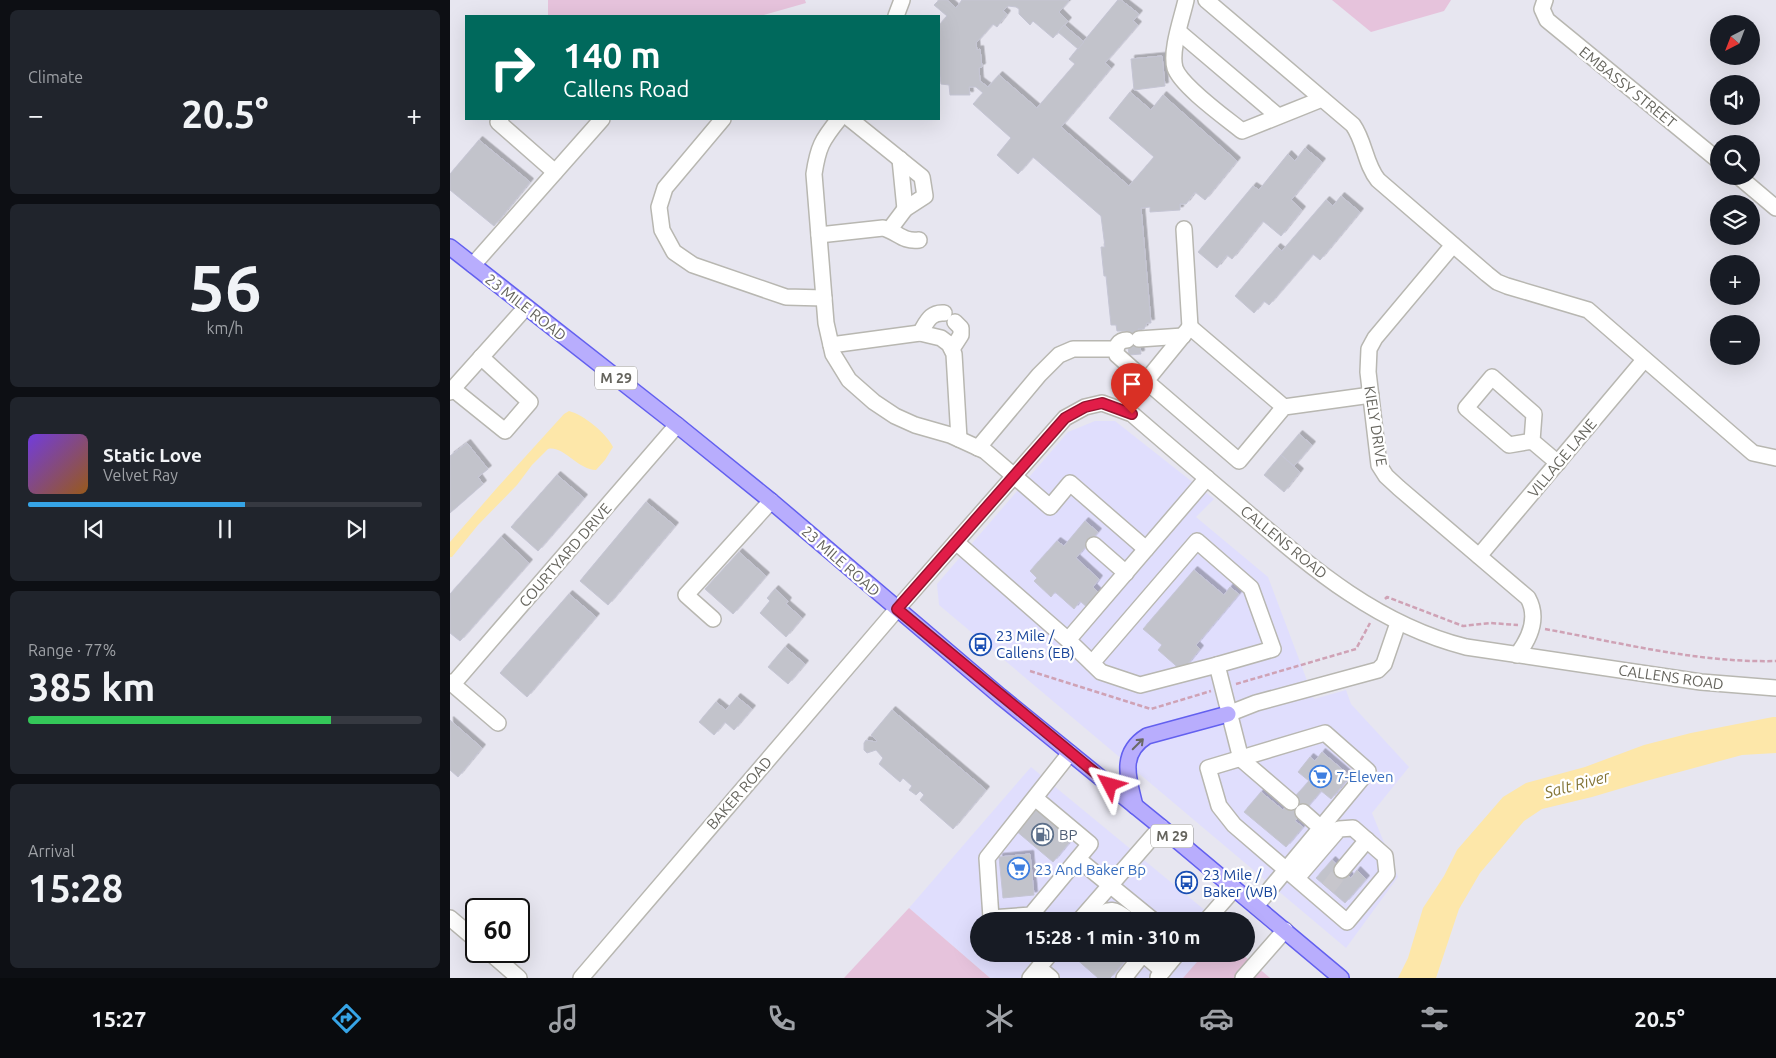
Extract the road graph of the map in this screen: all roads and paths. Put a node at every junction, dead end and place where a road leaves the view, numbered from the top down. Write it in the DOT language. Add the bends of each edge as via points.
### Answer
graph roads {
  1 [pos="902,0"];
  2 [pos="1186,0"];
  3 [pos="1206,0"];
  4 [pos="1544,5"];
  5 [pos="896,15"];
  6 [pos="1179,32"];
  7 [pos="1322,99"];
  8 [pos="1278,116"];
  9 [pos="500,120"];
  10 [pos="601,120"];
  11 [pos="722,120"];
  12 [pos="838,120"];
  13 [pos="851,120"];
  14 [pos="1710,154"];
  15 [pos="900,159"];
  16 [pos="555,172"];
  17 [pos="1750,185"];
  18 [pos="1774,203"];
  19 [pos="905,209"];
  20 [pos="890,229"];
  21 [pos="1184,229"];
  22 [pos="819,235"];
  23 [pos="919,240"];
  24 [pos="1453,245"];
  25 [pos="450,247"];
  26 [pos="473,265"];
  27 [pos="824,298"];
  28 [pos="526,307"];
  29 [pos="1187,332"];
  30 [pos="920,333"];
  31 [pos="1127,342"];
  32 [pos="831,345"];
  33 [pos="952,349"];
  34 [pos="481,357"];
  35 [pos="1644,360"];
  36 [pos="1146,381"];
  37 [pos="451,391"];
  38 [pos="1371,395"];
  39 [pos="1284,407"];
  40 [pos="677,425"];
  41 [pos="959,440"];
  42 [pos="1532,441"];
  43 [pos="978,448"];
  44 [pos="1776,458"];
  45 [pos="1558,463"];
  46 [pos="1013,477"];
  47 [pos="1207,478"];
  48 [pos="771,501"];
  49 [pos="956,542"];
  50 [pos="1094,545"];
  51 [pos="1146,550"];
  52 [pos="1479,556"];
  53 [pos="1126,573"];
  54 [pos="897,609"];
  55 [pos="713,619"];
  56 [pos="1398,623"];
  57 [pos="1068,640"];
  58 [pos="1517,655"];
  59 [pos="1092,663"];
  60 [pos="1217,665"];
  61 [pos="451,683"];
  62 [pos="1776,688"];
  63 [pos="1228,714"];
  64 [pos="498,722"];
  65 [pos="1070,753"];
  66 [pos="1241,758"];
  67 [pos="1035,798"];
  68 [pos="1291,802"];
  69 [pos="1136,806"];
  70 [pos="1303,812"];
  71 [pos="1162,827"];
  72 [pos="1321,828"];
  73 [pos="1367,840"];
  74 [pos="1078,858"];
  75 [pos="1342,870"];
  76 [pos="1292,874"];
  77 [pos="1112,885"];
  78 [pos="1234,888"];
  79 [pos="1256,906"];
  80 [pos="1087,912"];
  81 [pos="1102,912"];
  82 [pos="1117,912"];
  83 [pos="1144,912"];
  84 [pos="1214,912"];
  85 [pos="452,924"];
  86 [pos="1284,930"];
  87 [pos="465,933"];
  88 [pos="1044,962"];
  89 [pos="1169,962"];
  90 [pos="502,963"];
  91 [pos="1034,973"];
  92 [pos="1160,974"];
  93 [pos="519,978"];
  94 [pos="581,978"];
  95 [pos="1051,978"];
  96 [pos="1124,978"];
  97 [pos="1243,978"];
  98 [pos="1341,978"];
  1 -- 5 [label="street"];
  2 -- 6 [label="street"];
  3 -- 7 [label="street"];
  4 -- 14 [label="street, EMBASSY STREET" via="1547,20"];
  6 -- 8 [label="street"];
  6 -- 8 [label="street" via="1174,59 1175,68 1184,83 1242,131"];
  7 -- 8 [label="street"];
  7 -- 24 [label="street" via="1353,125 1378,180"];
  9 -- 16 [label="street" via="498,122"];
  10 -- 16 [label="street"];
  11 -- 27 [label="street" via="665,188 659,207 662,230 674,252 693,265 786,297"];
  12 -- 22 [label="street" via="817,153 814,174"];
  13 -- 15 [label="street"];
  15 -- 19 [label="street"];
  15 -- 19 [label="street" via="922,176 924,196"];
  16 -- 26 [label="street"];
  17 -- 18 [label="street"];
  19 -- 20 [label="street"];
  20 -- 22 [label="street"];
  20 -- 23 [label="street" via="909,241"];
  21 -- 29 [label="street"];
  22 -- 27 [label="street"];
  24 -- 35 [label="street" via="1497,282 1588,310"];
  24 -- 38 [label="street, KIELY DRIVE" via="1375,338 1368,359"];
  25 -- 26 [label="main road, 23 MILE ROAD / M 29"];
  26 -- 28 [label="main road, 23 MILE ROAD / M 29"];
  27 -- 32 [label="street"];
  28 -- 34 [label="street"];
  28 -- 40 [label="main road, 23 MILE ROAD / M 29"];
  29 -- 31 [label="street"];
  29 -- 36 [label="street"];
  29 -- 39 [label="street"];
  30 -- 32 [label="street"];
  30 -- 33 [label="street" via="941,338"];
  30 -- 33 [label="street" via="929,317 937,313 950,318 961,328 961,335"];
  31 -- 36 [label="street" via="1117,355"];
  31 -- 43 [label="street" via="1074,349 1059,355"];
  32 -- 41 [label="street" via="849,380 874,402 915,425"];
  33 -- 41 [label="street"];
  34 -- 37 [label="street"];
  34 -- 37 [label="street" via="530,402 505,431"];
  35 -- 44 [label="street" via="1753,454"];
  35 -- 45 [label="street, VILLAGE LANE"];
  36 -- 39 [label="street" via="1239,461"];
  38 -- 39 [label="street"];
  38 -- 52 [label="street, KIELY DRIVE" via="1382,470"];
  40 -- 48 [label="main road, 23 MILE ROAD / M 29"];
  40 -- 61 [label="street, COURTYARD DRIVE"];
  41 -- 43 [label="street"];
  42 -- 42 [label="street" via="1509,445 1466,408 1492,377 1534,414"];
  42 -- 45 [label="street"];
  43 -- 46 [label="street"];
  45 -- 52 [label="street, VILLAGE LANE"];
  46 -- 47 [label="street, CALLENS ROAD" via="1065,418 1085,407 1102,403 1132,414"];
  46 -- 49 [label="street, CALLENS ROAD"];
  46 -- 51 [label="street" via="1050,507 1070,483"];
  47 -- 51 [label="street"];
  47 -- 56 [label="street, CALLENS ROAD" via="1312,567"];
  48 -- 54 [label="main road, 23 MILE ROAD / M 29"];
  48 -- 55 [label="street" via="686,595"];
  49 -- 54 [label="street, CALLENS ROAD"];
  49 -- 57 [label="street"];
  50 -- 53 [label="street"];
  51 -- 53 [label="street"];
  52 -- 58 [label="street, KIELY DRIVE" via="1522,592 1532,605 1534,617 1530,634"];
  53 -- 57 [label="street"];
  54 -- 65 [label="main road, 23 MILE ROAD / M 29"];
  54 -- 94 [label="street, BAKER ROAD"];
  56 -- 58 [label="street, CALLENS ROAD" via="1443,642"];
  56 -- 63 [label="street" via="1384,664 1378,670 1256,703"];
  57 -- 59 [label="street"];
  58 -- 62 [label="street, CALLENS ROAD" via="1701,682"];
  59 -- 60 [label="street" via="1102,672 1140,685"];
  59 -- 60 [label="street" via="1197,541 1252,588 1273,649"];
  60 -- 63 [label="street"];
  61 -- 64 [label="street"];
  63 -- 66 [label="street"];
  69 -- 63 [label="main road, one-way" via="1127,766 1136,746 1147,736"];
  65 -- 67 [label="street"];
  65 -- 69 [label="main road, 23 MILE ROAD / M 29"];
  66 -- 68 [label="street"];
  66 -- 72 [label="street" via="1325,733 1368,771"];
  66 -- 76 [label="street" via="1208,768 1219,806 1234,825"];
  67 -- 74 [label="street" via="1090,844"];
  67 -- 74 [label="street" via="987,858 991,918 1031,915"];
  69 -- 71 [label="main road, 23 MILE ROAD / M 29"];
  70 -- 72 [label="street"];
  71 -- 77 [label="street"];
  71 -- 78 [label="main road, 23 MILE ROAD / M 29"];
  72 -- 76 [label="street"];
  73 -- 75 [label="street"];
  73 -- 76 [label="street" via="1352,828 1339,829"];
  73 -- 76 [label="street" via="1385,856 1387,874 1347,922 1323,893"];
  74 -- 77 [label="street"];
  76 -- 79 [label="street"];
  77 -- 80 [label="street"];
  77 -- 83 [label="street"];
  78 -- 79 [label="main road, 23 MILE ROAD / M 29"];
  78 -- 84 [label="street"];
  79 -- 86 [label="main road, 23 MILE ROAD / M 29"];
  81 -- 82 [label="street"];
  85 -- 87 [label="street"];
  86 -- 97 [label="street"];
  86 -- 98 [label="main road, 23 MILE ROAD / M 29"];
  88 -- 91 [label="street"];
  89 -- 92 [label="street"];
  90 -- 93 [label="street"];
  91 -- 95 [label="street"];
  92 -- 96 [label="street" via="1144,954"];
}
